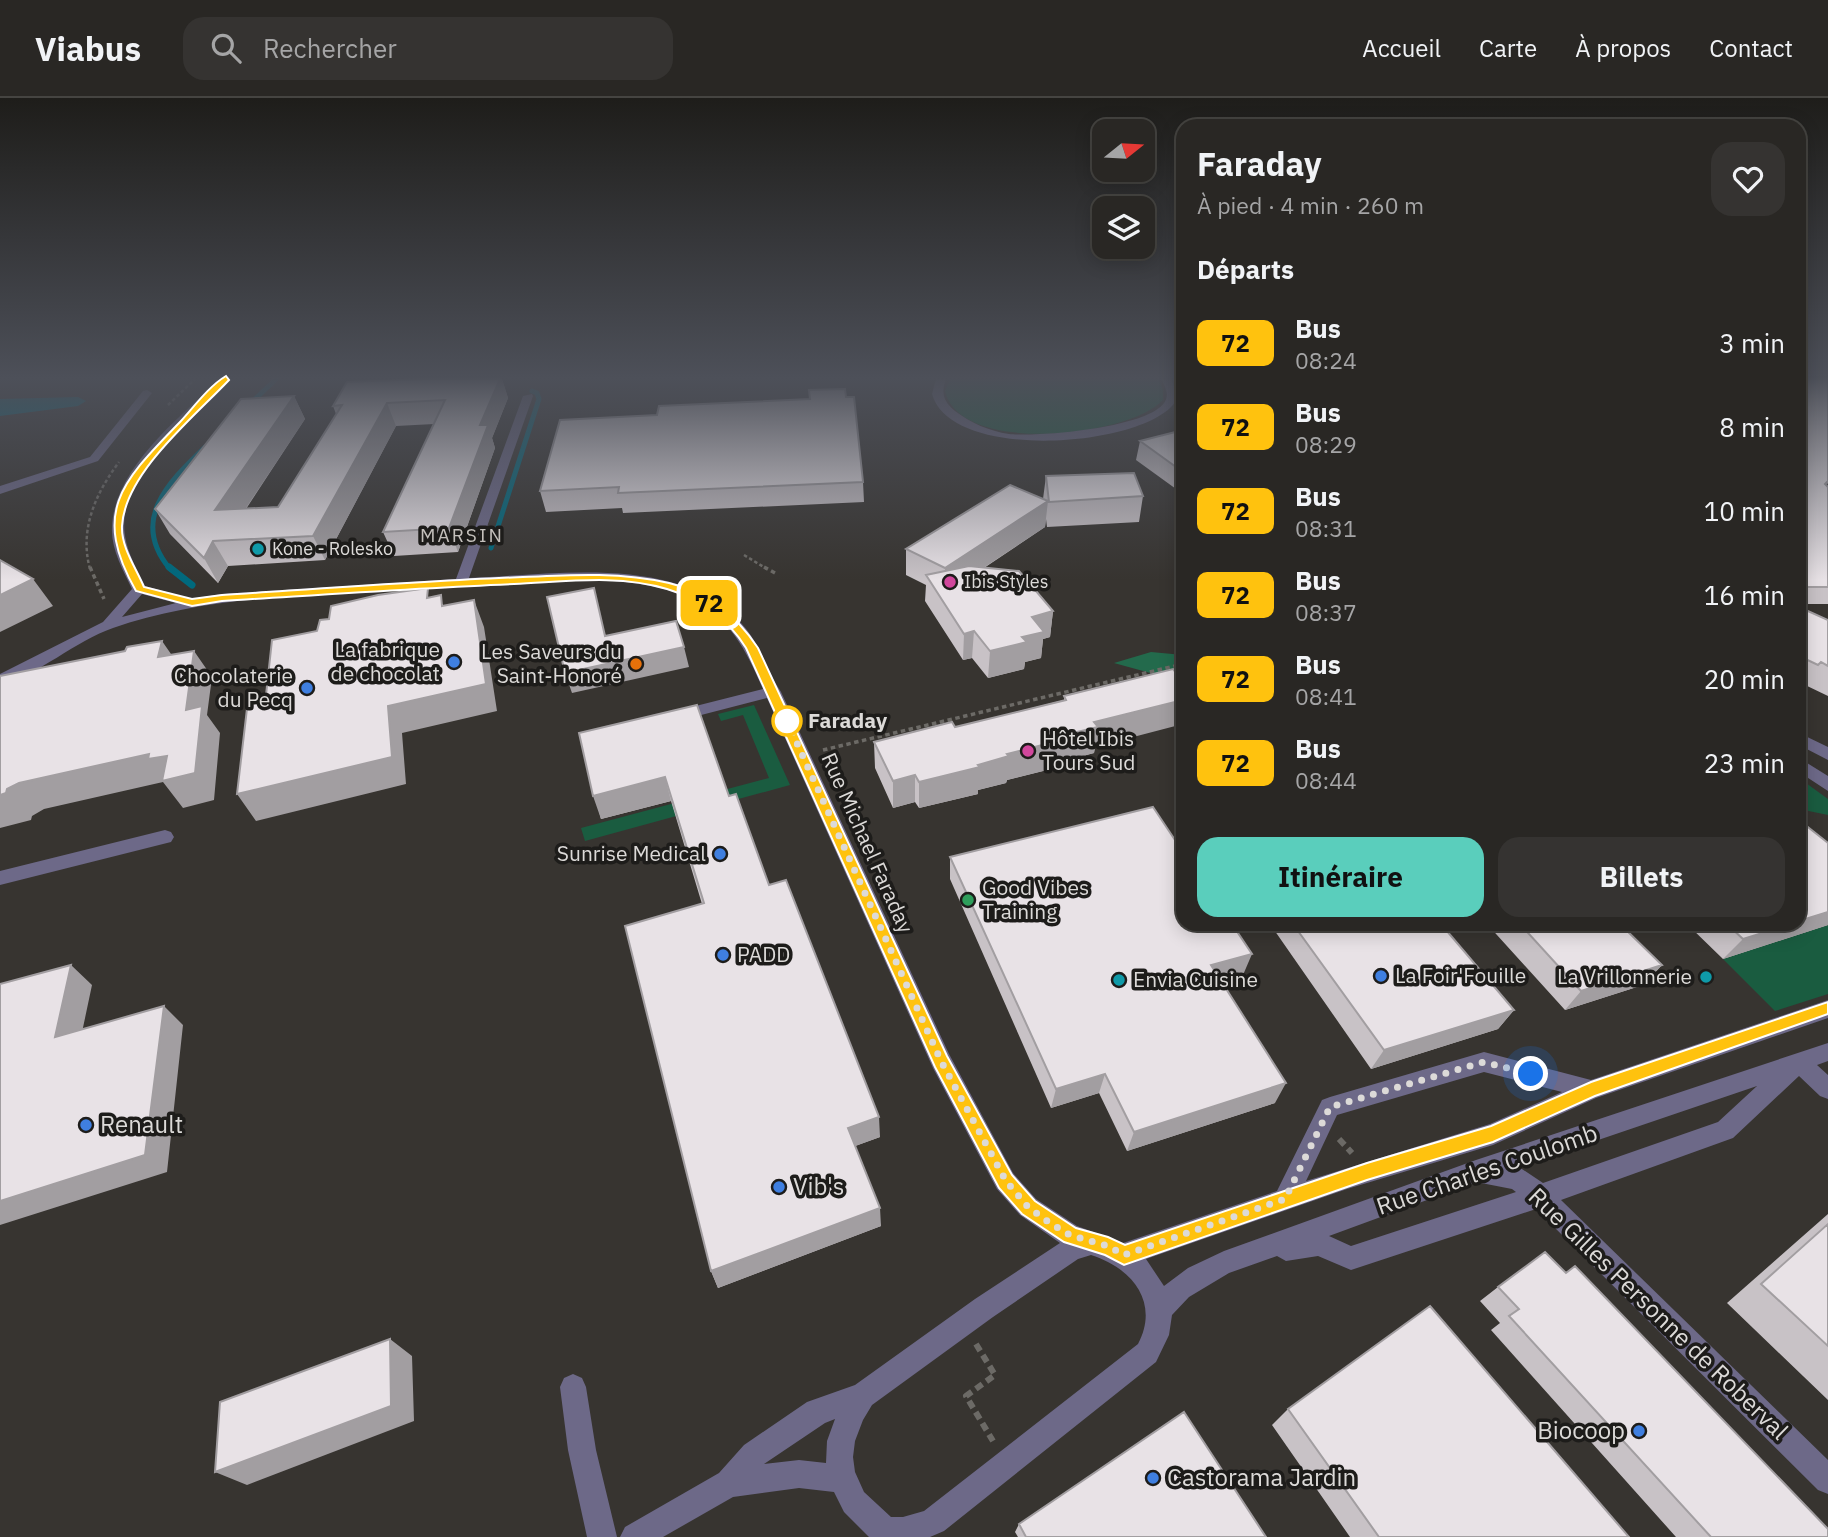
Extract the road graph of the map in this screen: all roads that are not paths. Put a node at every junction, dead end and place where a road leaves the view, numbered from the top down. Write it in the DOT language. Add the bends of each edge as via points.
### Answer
graph roads {
  1 [pos="106,446"];
  2 [pos="161,446"];
  3 [pos="510,446"];
  4 [pos="0,490"];
  5 [pos="461,583"];
  6 [pos="139,589"];
  7 [pos="192,603"];
  8 [pos="107,625"];
  9 [pos="0,680"];
  10 [pos="773,692"];
  11 [pos="657,721"];
  12 [pos="1806,742"];
  13 [pos="1828,754"];
  14 [pos="1806,759"];
  15 [pos="1806,770"];
  16 [pos="1828,772"];
  17 [pos="1828,785"];
  18 [pos="165,837"];
  19 [pos="0,878"];
  20 [pos="1828,1009"];
  21 [pos="1828,1052"];
  22 [pos="1799,1062"];
  23 [pos="1828,1089"];
  24 [pos="1591,1090"];
  25 [pos="1476,1171"];
  26 [pos="1540,1195"];
  27 [pos="1285,1199"];
  28 [pos="1091,1243"];
  29 [pos="1124,1255"];
  30 [pos="1244,1255"];
  31 [pos="1159,1311"];
  32 [pos="573,1387"];
  33 [pos="863,1396"];
  34 [pos="841,1479"];
  35 [pos="1828,1480"];
  36 [pos="729,1483"];
  37 [pos="891,1535"];
  38 [pos="603,1537"];
  39 [pos="635,1537"];
  1 -- 4 [label="street" via="93,459"];
  2 -- 6 [label="street" via="139,469 126,492 117,526"];
  3 -- 5 [label="street"];
  5 -- 7 [label="street, Rue Michael Faraday"];
  5 -- 10 [label="street, Rue Michael Faraday" via="606,577 683,591 715,607 740,630"];
  6 -- 7 [label="street"];
  6 -- 8 [label="street"];
  7 -- 8 [label="street, Rue Michael Faraday"];
  8 -- 9 [label="street, Rue Michael Faraday"];
  10 -- 11 [label="street"];
  10 -- 28 [label="street, Rue Michael Faraday" via="941,1061 1006,1181 1028,1207"];
  12 -- 13 [label="street"];
  14 -- 16 [label="street"];
  15 -- 17 [label="street"];
  18 -- 19 [label="street"];
  20 -- 24 [label="street, Rue Charles Coulomb"];
  21 -- 22 [label="street, Rue Charles Coulomb"];
  22 -- 23 [label="street"];
  22 -- 25 [label="street, Rue Charles Coulomb"];
  22 -- 26 [label="street" via="1725,1130"];
  24 -- 27 [label="street, Rue Charles Coulomb" via="1493,1134"];
  24 -- 27 [label="street" via="1484,1062 1330,1107"];
  25 -- 26 [label="street, Rue Gilles Personne de Roberval" via="1517,1178"];
  25 -- 30 [label="street, Rue Charles Coulomb"];
  26 -- 30 [label="street" via="1351,1258 1318,1244"];
  26 -- 35 [label="street, Rue Gilles Personne de Roberval"];
  27 -- 29 [label="street, Rue Charles Coulomb"];
  28 -- 29 [label="street"];
  28 -- 33 [label="street" via="1072,1249"];
  29 -- 31 [label="street" via="1153,1289"];
  30 -- 31 [label="street, Rue Charles Coulomb" via="1187,1281"];
  31 -- 37 [label="street" via="1158,1338 1147,1353 934,1521"];
  32 -- 38 [label="street" via="582,1450"];
  33 -- 34 [label="street" via="849,1414 839,1443"];
  33 -- 36 [label="street" via="817,1412 754,1455"];
  34 -- 36 [label="street" via="799,1474"];
  34 -- 37 [label="street" via="853,1503"];
  36 -- 39 [label="street"];
}
